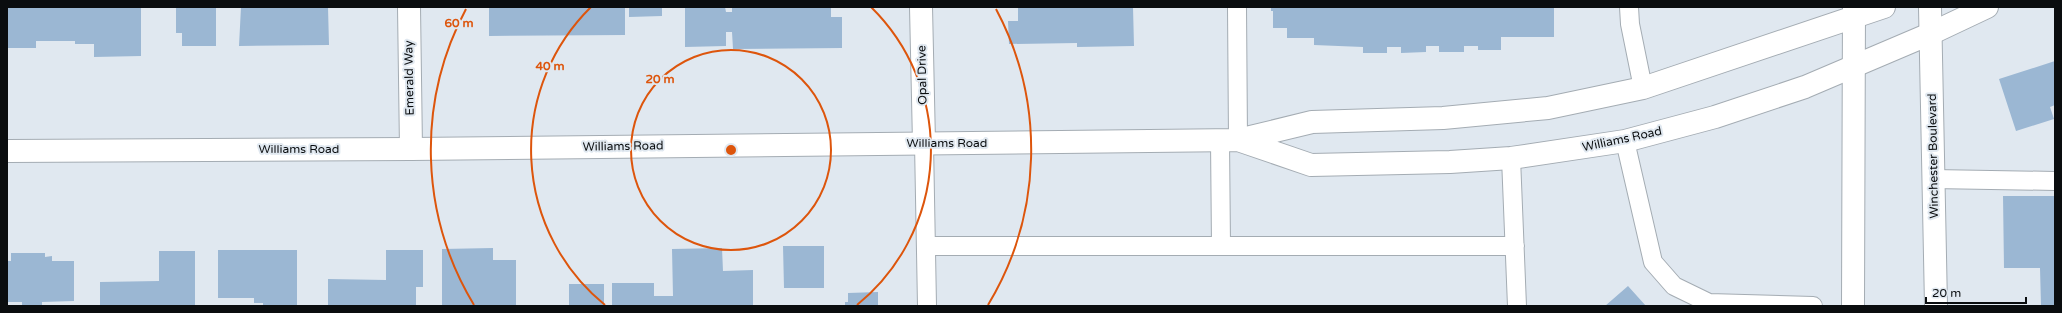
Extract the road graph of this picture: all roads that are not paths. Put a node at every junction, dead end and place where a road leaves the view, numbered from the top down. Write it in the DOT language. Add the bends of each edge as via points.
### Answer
graph roads {
  1 [pos="409,7"];
  2 [pos="921,7"];
  3 [pos="1237,7"];
  4 [pos="1629,7"];
  5 [pos="1884,7"];
  6 [pos="1930,7"];
  7 [pos="1987,7"];
  8 [pos="1854,12"];
  9 [pos="1932,33"];
  10 [pos="1854,67"];
  11 [pos="1643,88"];
  12 [pos="1229,140"];
  13 [pos="1625,141"];
  14 [pos="924,143"];
  15 [pos="411,149"];
  16 [pos="7,151"];
  17 [pos="1511,158"];
  18 [pos="1933,179"];
  19 [pos="2055,180"];
  20 [pos="926,246"];
  21 [pos="1222,246"];
  22 [pos="1514,246"];
  23 [pos="927,306"];
  24 [pos="1517,306"];
  25 [pos="1813,306"];
  26 [pos="1853,306"];
  27 [pos="1936,306"];
  1 -- 15 [label="street, Emerald Way"];
  2 -- 14 [label="street, Opal Drive"];
  3 -- 12 [label="lane"];
  4 -- 11 [label="lane"];
  5 -- 8 [label="street, Williams Road"];
  6 -- 9 [label="street, Winchester Boulevard"];
  7 -- 9 [label="street, Williams Road"];
  8 -- 10 [label="street"];
  8 -- 11 [label="street, Williams Road"];
  9 -- 10 [label="street, Williams Road"];
  9 -- 18 [label="street, Winchester Boulevard"];
  10 -- 13 [label="street, Williams Road" via="1805,87 1722,114"];
  10 -- 26 [label="street"];
  11 -- 12 [label="street, Williams Road" via="1548,108 1443,118 1312,122"];
  12 -- 14 [label="street, Williams Road"];
  12 -- 17 [label="street, Williams Road" via="1311,165"];
  12 -- 21 [label="lane"];
  13 -- 17 [label="street, Williams Road"];
  13 -- 25 [label="lane" via="1653,262 1674,286 1709,303"];
  14 -- 15 [label="street, Williams Road"];
  14 -- 20 [label="lane"];
  15 -- 16 [label="street, Williams Road"];
  17 -- 22 [label="lane"];
  18 -- 19 [label="lane"];
  18 -- 27 [label="street, Winchester Boulevard"];
  20 -- 21 [label="lane"];
  20 -- 23 [label="lane"];
  21 -- 22 [label="lane"];
  22 -- 24 [label="lane"];
}
